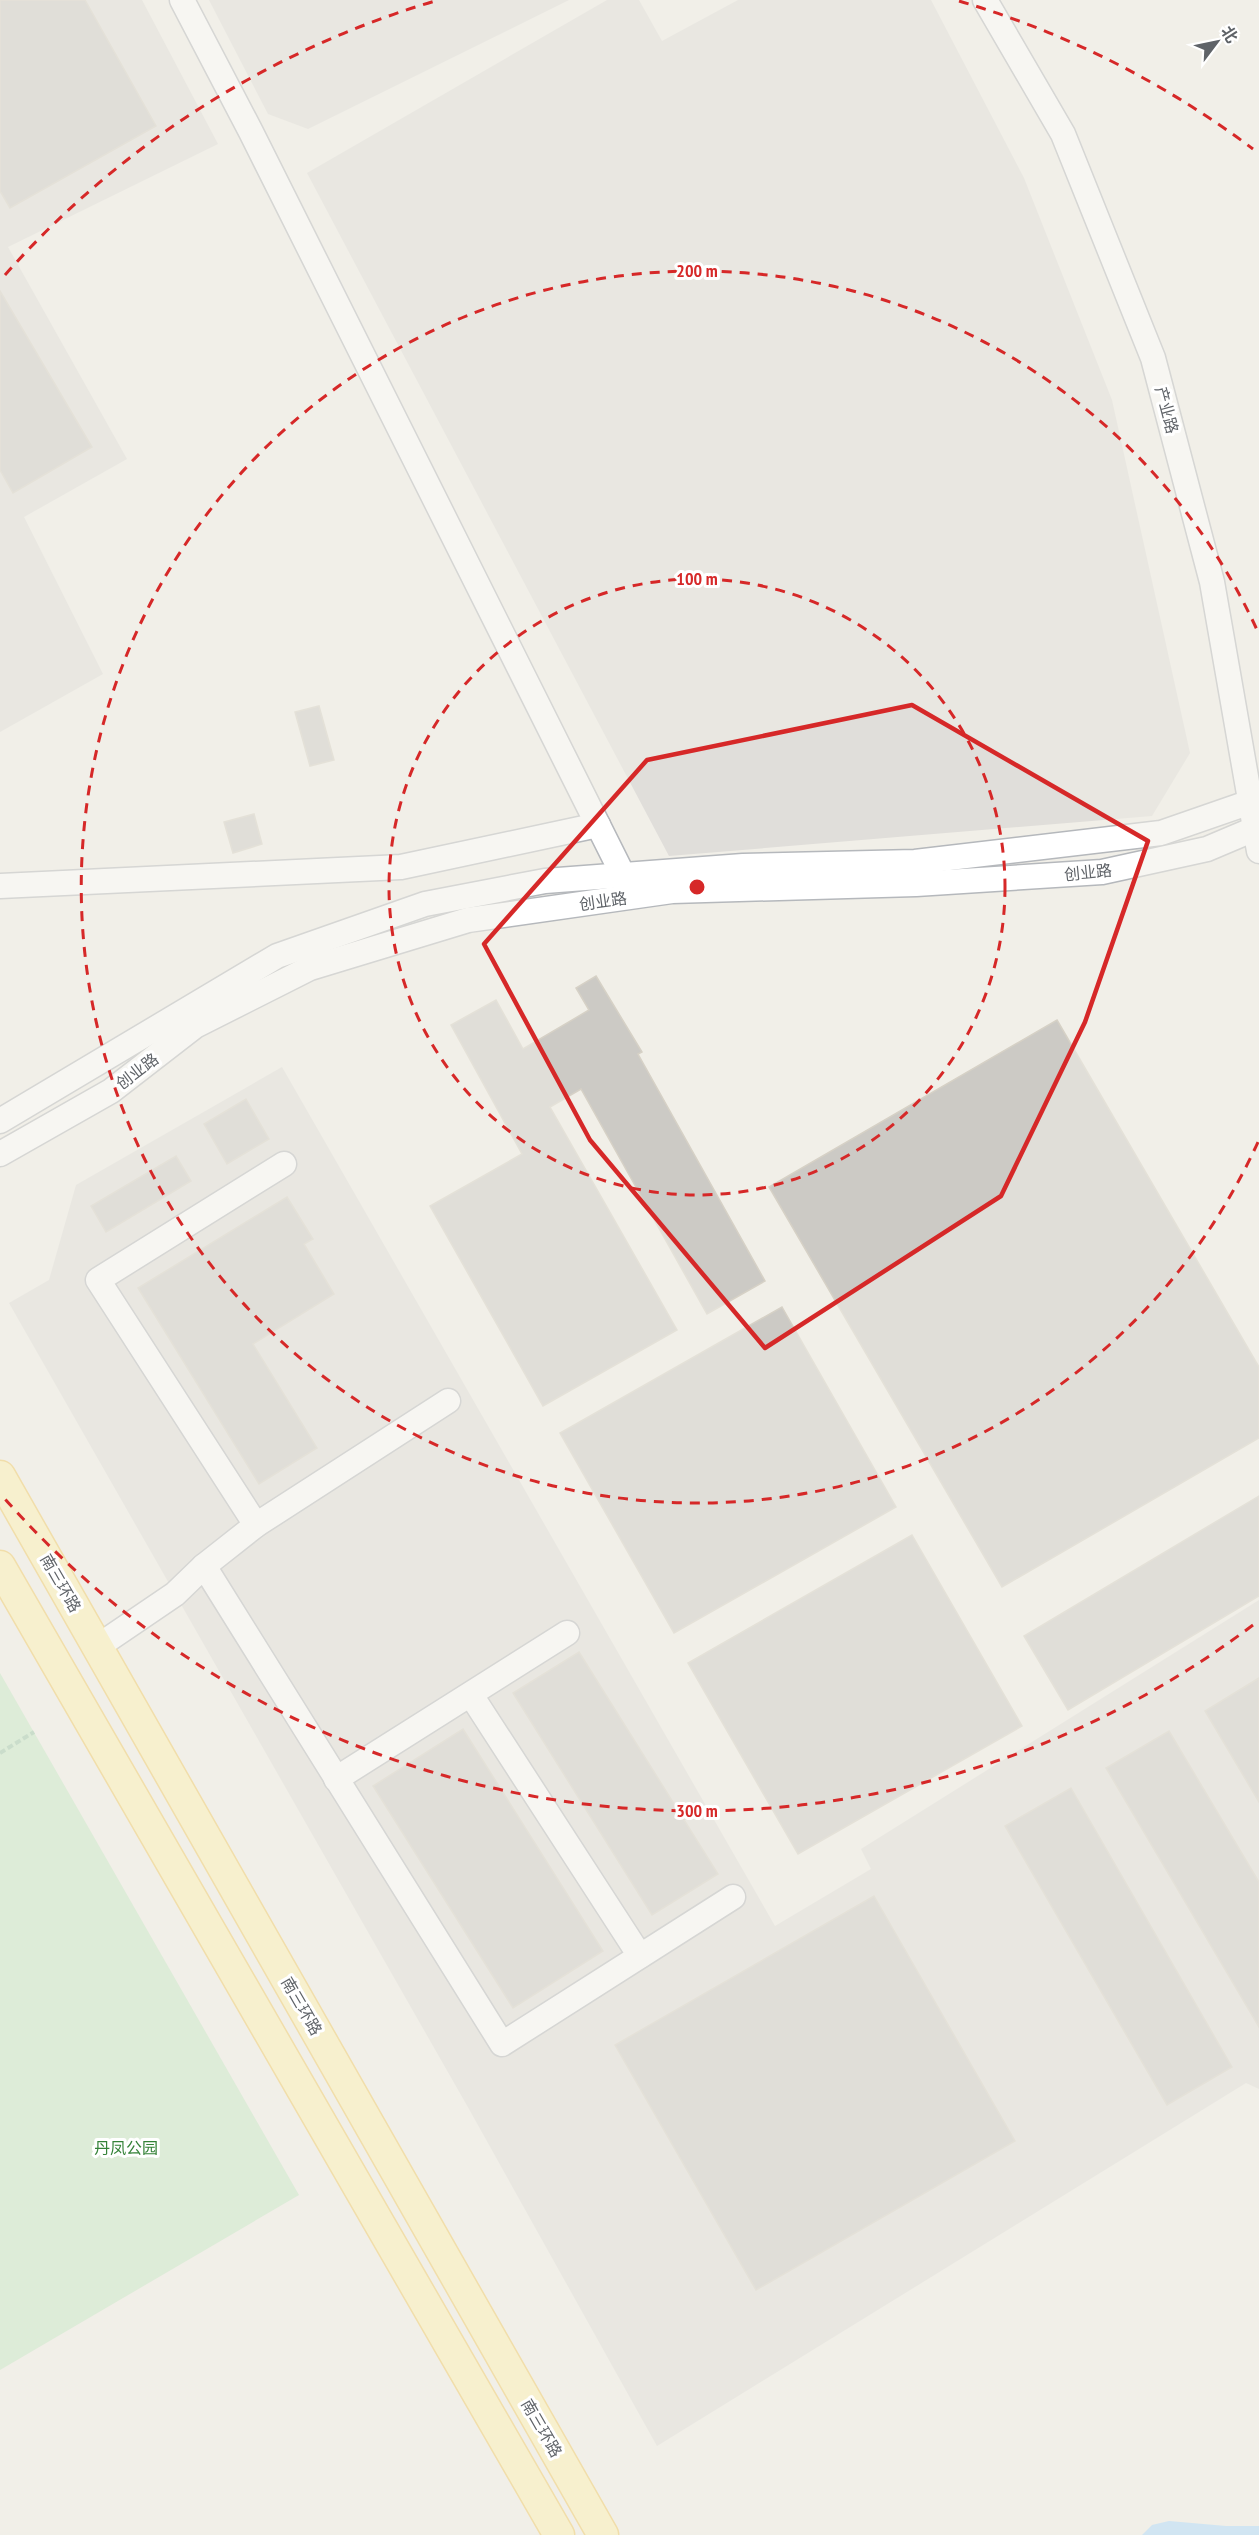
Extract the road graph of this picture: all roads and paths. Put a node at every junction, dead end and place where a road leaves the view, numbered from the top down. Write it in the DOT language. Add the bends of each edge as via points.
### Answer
graph roads {
  1 [pos="182,0"];
  2 [pos="985,0"];
  3 [pos="1255,801"];
  4 [pos="598,825"];
  5 [pos="1258,835"];
  6 [pos="623,875"];
  7 [pos="0,886"];
  8 [pos="0,1121"];
  9 [pos="0,1154"];
  10 [pos="284,1164"];
  11 [pos="448,1401"];
  12 [pos="0,1476"];
  13 [pos="256,1525"];
  14 [pos="0,1566"];
  15 [pos="204,1566"];
  16 [pos="567,1634"];
  17 [pos="98,1647"];
  18 [pos="471,1695"];
  19 [pos="34,1732"];
  20 [pos="0,1753"];
  21 [pos="336,1779"];
  22 [pos="733,1897"];
  23 [pos="640,1956"];
  24 [pos="559,2535"];
  25 [pos="603,2535"];
  1 -- 4 [label="street"];
  2 -- 3 [label="street, 产业路" via="1063,134 1153,358 1212,582"];
  3 -- 5 [label="street, 产业路"];
  3 -- 6 [label="street, 创业路" via="1161,833 915,862 743,866"];
  4 -- 6 [label="street"];
  4 -- 7 [label="street" via="401,867"];
  5 -- 9 [label="street, 创业路" via="1102,872 916,884 672,891 468,920 310,968 195,1026 111,1091"];
  6 -- 8 [label="street, 创业路" via="544,881 425,904 277,956"];
  10 -- 13 [label="street" via="98,1280"];
  11 -- 13 [label="street"];
  12 -- 17 [label="main road, 南三环路"];
  13 -- 15 [label="street"];
  14 -- 24 [label="main road"];
  15 -- 17 [label="street" via="175,1594"];
  15 -- 21 [label="street"];
  16 -- 18 [label="street"];
  17 -- 25 [label="main road, 南三环路"];
  18 -- 21 [label="street"];
  18 -- 23 [label="street"];
  19 -- 20 [label="path"];
  21 -- 23 [label="street" via="502,2044"];
  22 -- 23 [label="street"];
}
